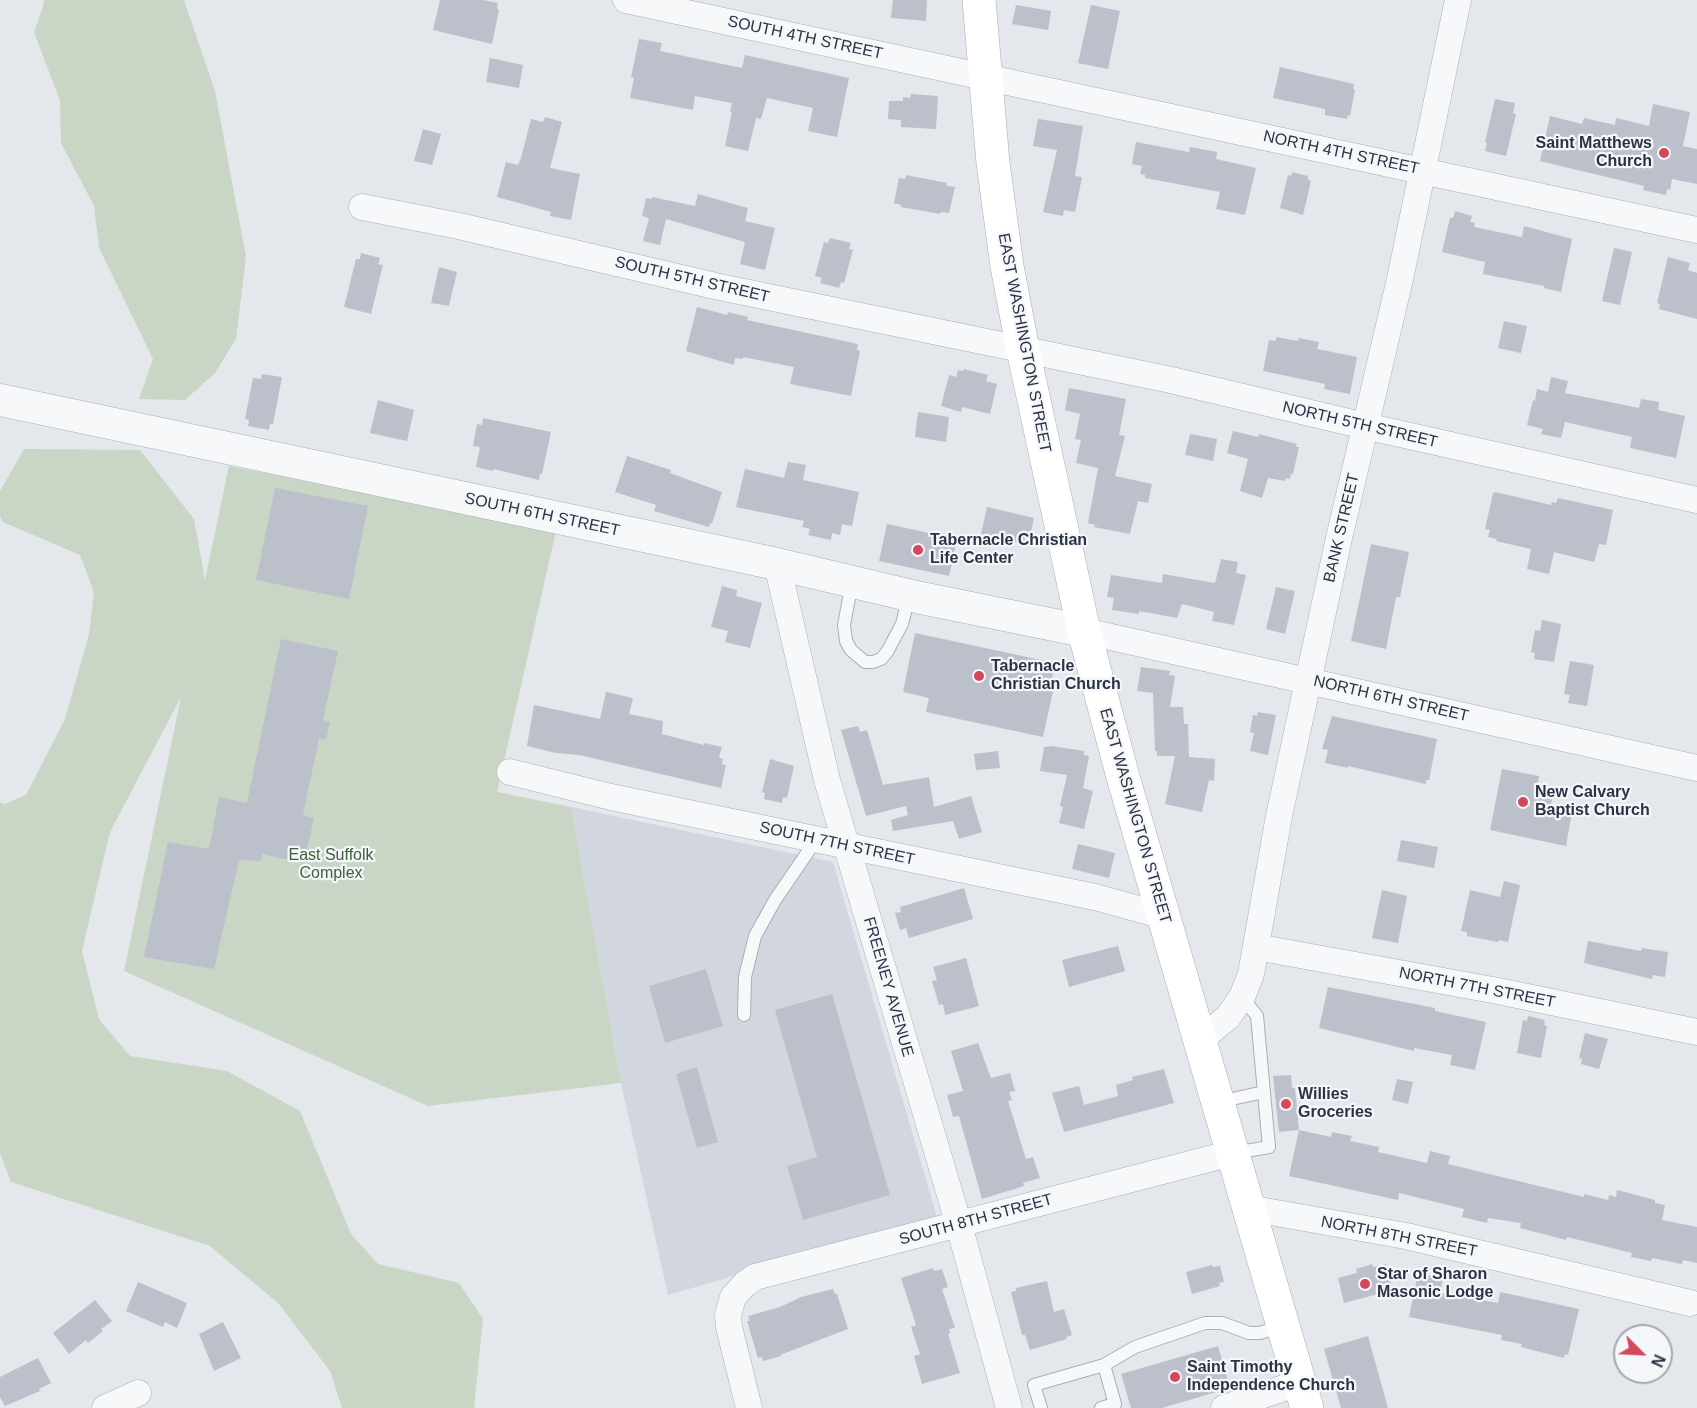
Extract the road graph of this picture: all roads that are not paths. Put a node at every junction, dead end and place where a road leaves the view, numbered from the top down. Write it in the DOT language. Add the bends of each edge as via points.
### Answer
graph roads {
  1 [pos="626,0"];
  2 [pos="979,0"];
  3 [pos="1458,0"];
  4 [pos="984,77"];
  5 [pos="1423,170"];
  6 [pos="362,207"];
  7 [pos="1697,230"];
  8 [pos="1023,350"];
  9 [pos="0,400"];
  10 [pos="1365,426"];
  11 [pos="1697,500"];
  12 [pos="777,564"];
  13 [pos="852,582"];
  14 [pos="910,595"];
  15 [pos="1084,631"];
  16 [pos="1308,680"];
  17 [pos="1697,768"];
  18 [pos="510,772"];
  19 [pos="816,840"];
  20 [pos="847,846"];
  21 [pos="1164,916"];
  22 [pos="1256,947"];
  23 [pos="1242,998"];
  24 [pos="744,1015"];
  25 [pos="1697,1032"];
  26 [pos="1200,1040"];
  27 [pos="1264,1092"];
  28 [pos="1218,1102"];
  29 [pos="1232,1153"];
  30 [pos="1248,1208"];
  31 [pos="959,1225"];
  32 [pos="1690,1303"];
  33 [pos="1282,1326"];
  34 [pos="1104,1365"];
  35 [pos="138,1393"];
  36 [pos="1303,1396"];
  37 [pos="105,1408"];
  38 [pos="749,1408"];
  39 [pos="1009,1408"];
  40 [pos="1041,1408"];
  41 [pos="1101,1408"];
  42 [pos="1224,1408"];
  1 -- 4 [label="street, SOUTH 4TH STREET"];
  2 -- 4 [label="main road, EAST WASHINGTON STREET"];
  3 -- 5 [label="street, BANK STREET"];
  4 -- 5 [label="street, NORTH 4TH STREET"];
  4 -- 8 [label="main road, EAST WASHINGTON STREET" via="995,185"];
  5 -- 7 [label="street, NORTH 4TH STREET"];
  5 -- 10 [label="street, BANK STREET"];
  6 -- 8 [label="street, SOUTH 5TH STREET"];
  8 -- 10 [label="street, NORTH 5TH STREET"];
  8 -- 15 [label="main road, EAST WASHINGTON STREET"];
  9 -- 12 [label="street, SOUTH 6TH STREET"];
  10 -- 11 [label="street, NORTH 5TH STREET"];
  10 -- 16 [label="street, BANK STREET"];
  12 -- 13 [label="street, SOUTH 6TH STREET"];
  12 -- 20 [label="street, FREENEY AVENUE" via="827,780"];
  13 -- 14 [label="street, SOUTH 6TH STREET"];
  13 -- 14 [label="lane" via="845,633 851,650 865,662 881,659 887,652 902,624"];
  14 -- 15 [label="street, SOUTH 6TH STREET"];
  15 -- 16 [label="street, NORTH 6TH STREET"];
  15 -- 21 [label="main road, EAST WASHINGTON STREET"];
  16 -- 17 [label="street, NORTH 6TH STREET"];
  16 -- 22 [label="street, BANK STREET"];
  18 -- 19 [label="street, SOUTH 7TH STREET"];
  19 -- 20 [label="street, SOUTH 7TH STREET"];
  19 -- 24 [label="lane" via="755,936 745,977"];
  20 -- 21 [label="street, SOUTH 7TH STREET" via="1095,897"];
  20 -- 31 [label="street, FREENEY AVENUE"];
  21 -- 26 [label="main road, EAST WASHINGTON STREET"];
  22 -- 23 [label="street, BANK STREET"];
  22 -- 25 [label="street, NORTH 7TH STREET"];
  23 -- 26 [label="street, BANK STREET" via="1228,1017"];
  23 -- 27 [label="lane" via="1257,1016"];
  26 -- 28 [label="main road, EAST WASHINGTON STREET"];
  27 -- 28 [label="lane"];
  27 -- 29 [label="lane" via="1269,1147"];
  28 -- 29 [label="main road, EAST WASHINGTON STREET"];
  29 -- 30 [label="main road, EAST WASHINGTON STREET"];
  29 -- 31 [label="street, SOUTH 8TH STREET"];
  30 -- 32 [label="street, NORTH 8TH STREET" via="1406,1236"];
  30 -- 33 [label="main road, EAST WASHINGTON STREET"];
  31 -- 38 [label="street, SOUTH 8TH STREET" via="755,1277 745,1284 733,1297 728,1315"];
  31 -- 39 [label="street, FREENEY AVENUE"];
  33 -- 34 [label="lane" via="1249,1333 1222,1323 1205,1323 1135,1347"];
  33 -- 36 [label="main road, EAST WASHINGTON STREET"];
  34 -- 40 [label="lane" via="1034,1385"];
  34 -- 41 [label="lane" via="1115,1404"];
  35 -- 37 [label="street"];
  36 -- 42 [label="street"];
}
